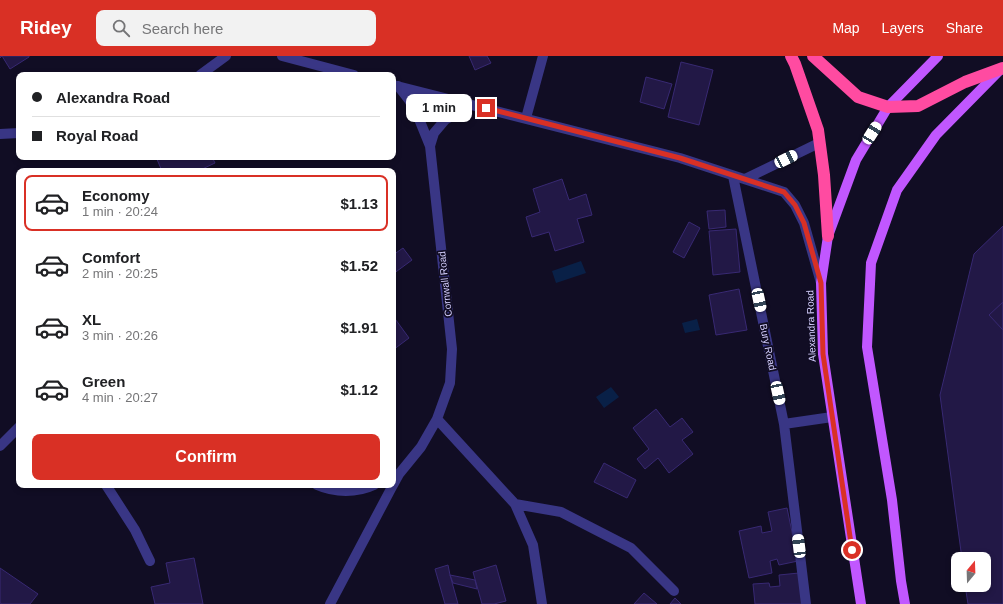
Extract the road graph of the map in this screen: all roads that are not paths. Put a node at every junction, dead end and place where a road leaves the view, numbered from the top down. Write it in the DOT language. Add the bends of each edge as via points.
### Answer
graph roads {
  1 [pos="226,56"];
  2 [pos="282,56"];
  3 [pos="543,56"];
  4 [pos="791,56"];
  5 [pos="813,56"];
  6 [pos="938,56"];
  7 [pos="1003,68"];
  8 [pos="204,72"];
  9 [pos="343,72"];
  10 [pos="396,86"];
  11 [pos="471,105"];
  12 [pos="888,107"];
  13 [pos="526,118"];
  14 [pos="16,133"];
  15 [pos="0,134"];
  16 [pos="819,143"];
  17 [pos="430,146"];
  18 [pos="733,176"];
  19 [pos="745,179"];
  20 [pos="828,236"];
  21 [pos="821,283"];
  22 [pos="832,417"];
  23 [pos="437,419"];
  24 [pos="784,424"];
  25 [pos="16,431"];
  26 [pos="0,446"];
  27 [pos="396,475"];
  28 [pos="108,488"];
  29 [pos="330,488"];
  30 [pos="367,488"];
  31 [pos="391,488"];
  32 [pos="515,504"];
  33 [pos="150,561"];
  34 [pos="674,591"];
  35 [pos="330,604"];
  36 [pos="542,604"];
  37 [pos="806,604"];
  38 [pos="861,604"];
  39 [pos="905,604"];
  1 -- 8 [label="street"];
  2 -- 9 [label="street"];
  3 -- 13 [label="street"];
  4 -- 16 [label="highway" via="816,123"];
  5 -- 12 [label="highway" via="858,97"];
  6 -- 12 [label="main road, Alexandra Road"];
  7 -- 12 [label="highway" via="965,82 918,106"];
  7 -- 39 [label="main road" via="936,135 897,190 870,263 867,347 892,500"];
  10 -- 11 [label="street"];
  10 -- 17 [label="street, Cornwall Road" via="417,114"];
  11 -- 13 [label="street"];
  11 -- 17 [label="street" via="445,120 434,133"];
  12 -- 20 [label="main road, Alexandra Road" via="856,160"];
  13 -- 18 [label="street" via="680,158"];
  14 -- 15 [label="street"];
  16 -- 19 [label="street"];
  16 -- 20 [label="highway"];
  17 -- 23 [label="street, Cornwall Road" via="452,349 450,383"];
  18 -- 19 [label="street"];
  18 -- 24 [label="street, Bury Road"];
  19 -- 21 [label="street" via="784,192 795,205 804,223"];
  20 -- 21 [label="main road, Alexandra Road"];
  21 -- 22 [label="main road, Alexandra Road" via="823,354"];
  22 -- 24 [label="street"];
  22 -- 38 [label="main road, Alexandra Road"];
  23 -- 27 [label="street, Cornwall Road" via="421,447"];
  23 -- 32 [label="street"];
  24 -- 37 [label="street, Bury Road"];
  25 -- 26 [label="street"];
  28 -- 33 [label="street" via="135,530"];
  29 -- 30 [label="street" via="344,491"];
  31 -- 35 [label="street, Cornwall Road"];
  32 -- 34 [label="street" via="561,512 631,548"];
  32 -- 36 [label="street" via="533,545"];
}
